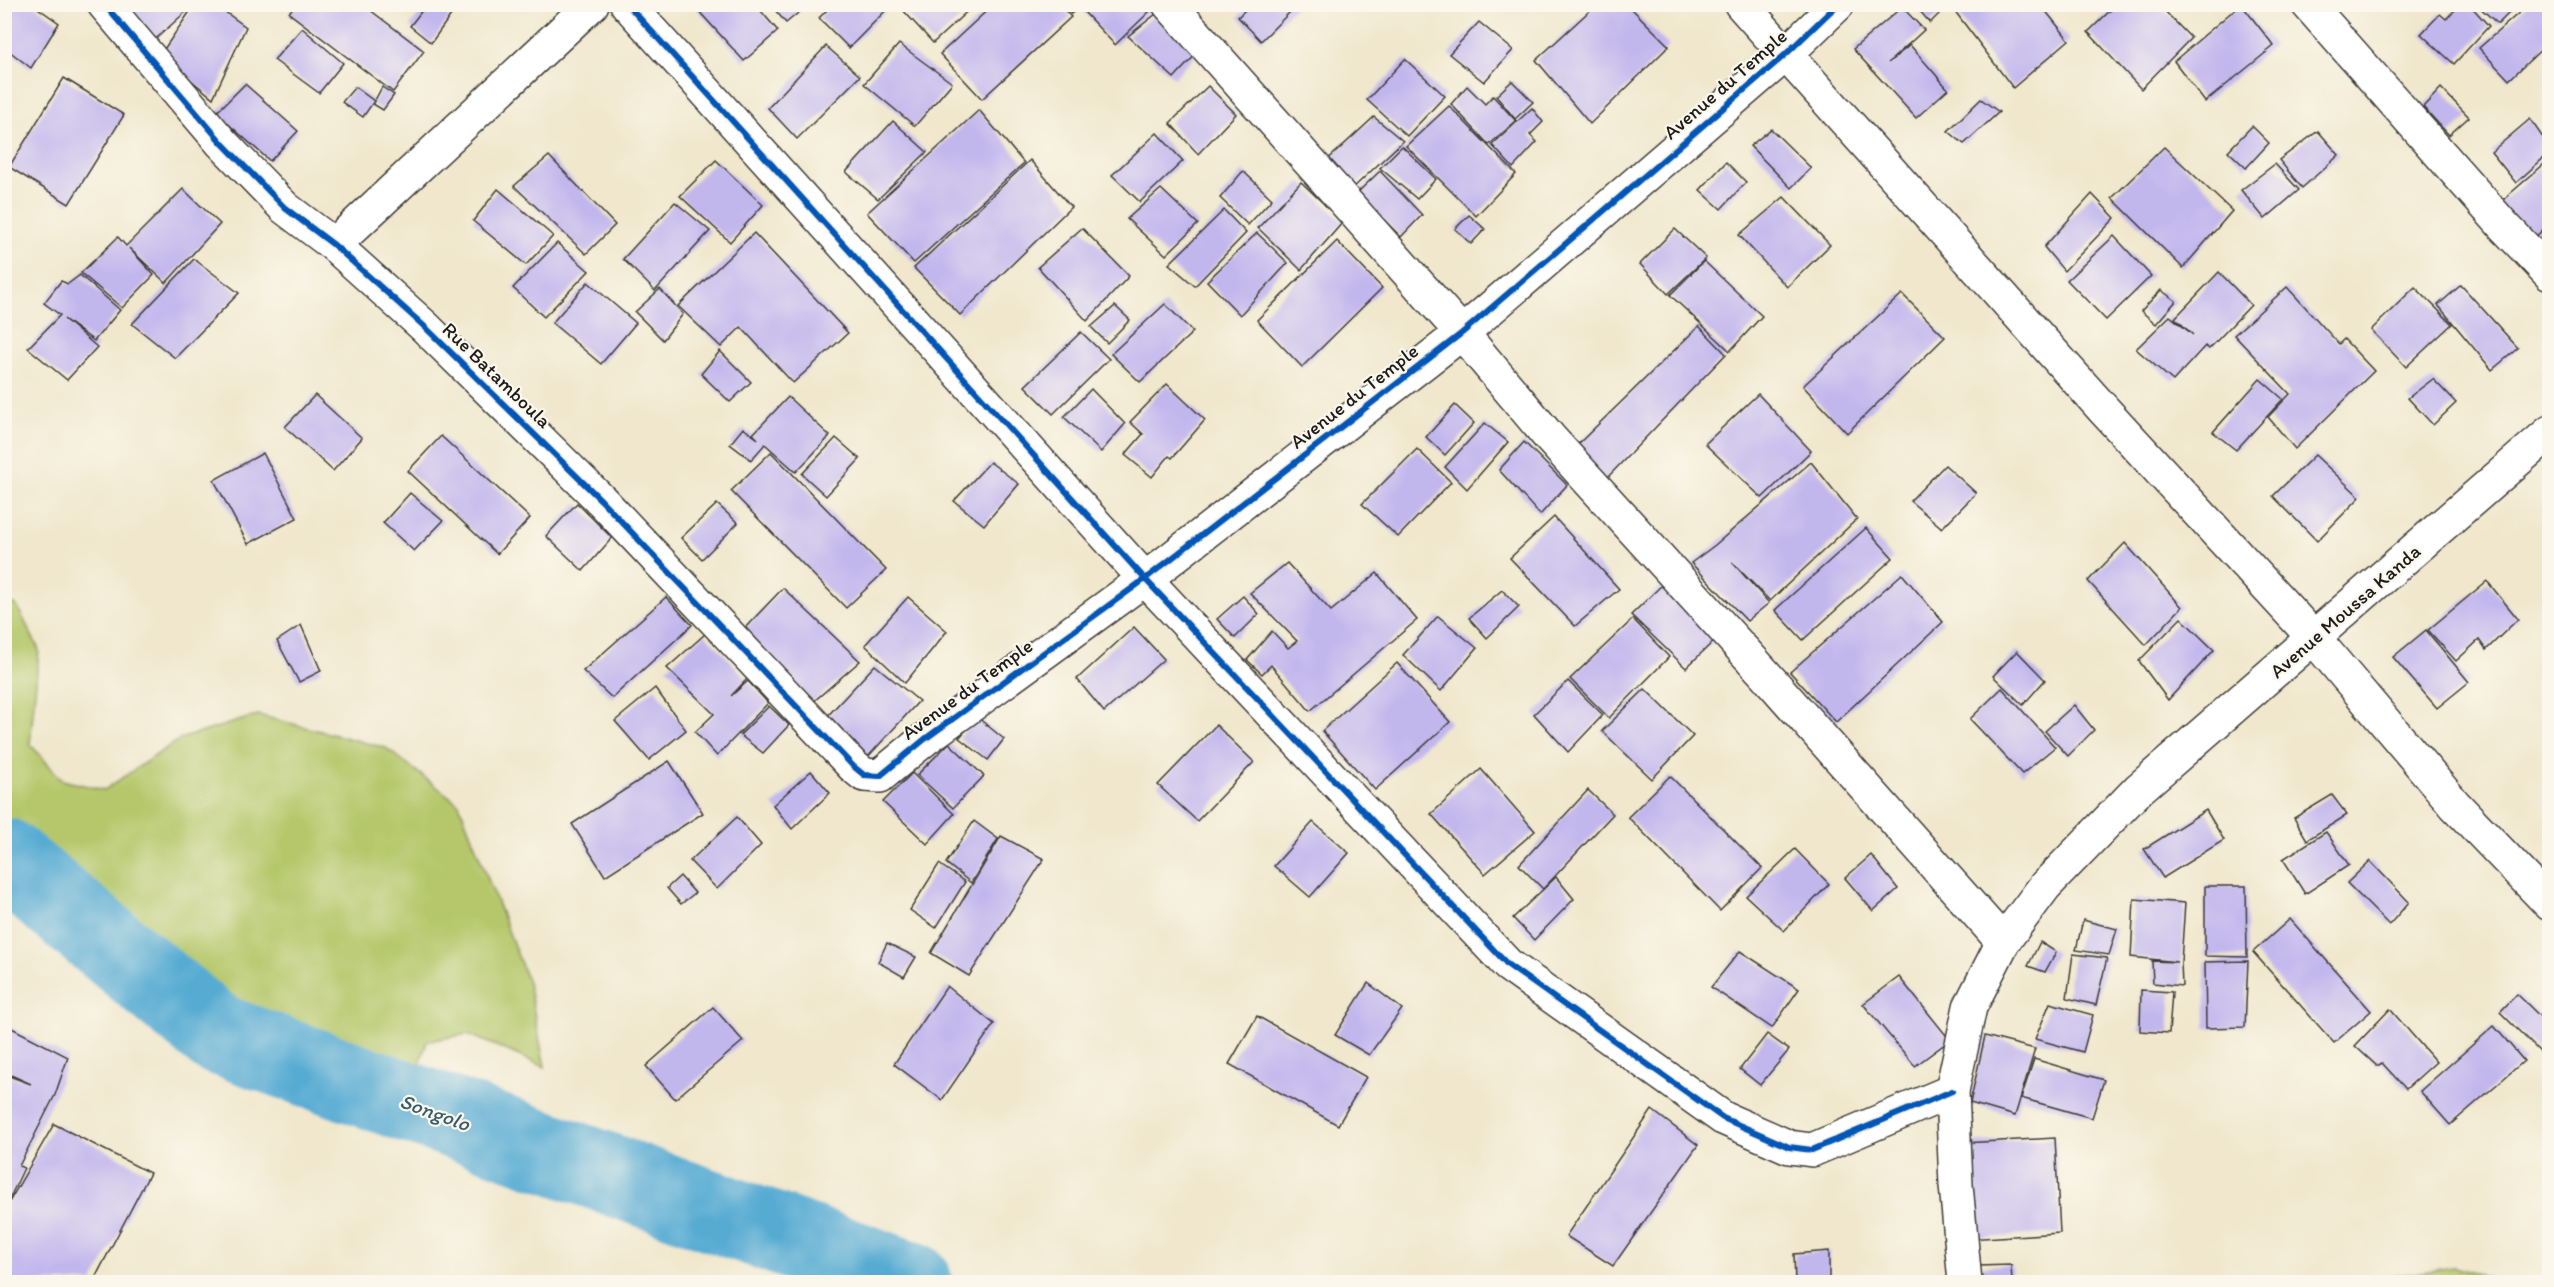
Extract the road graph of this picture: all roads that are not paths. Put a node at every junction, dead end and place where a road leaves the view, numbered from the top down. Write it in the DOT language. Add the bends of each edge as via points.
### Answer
graph roads {
  1 [pos="104,4"];
  2 [pos="592,4"];
  3 [pos="627,4"];
  4 [pos="1169,4"];
  5 [pos="1741,4"];
  6 [pos="1838,4"];
  7 [pos="2308,4"];
  8 [pos="1786,54"];
  9 [pos="334,244"];
  10 [pos="2550,274"];
  11 [pos="1462,333"];
  12 [pos="2550,432"];
  13 [pos="1145,579"];
  14 [pos="2314,638"];
  15 [pos="864,775"];
  16 [pos="2550,904"];
  17 [pos="2003,942"];
  18 [pos="1952,1091"];
  19 [pos="1965,1282"];
  1 -- 9 [label="street, Rue Batamboula" via="222,144 285,208"];
  2 -- 9 [label="street"];
  3 -- 13 [label="street"];
  4 -- 11 [label="street"];
  5 -- 8 [label="street"];
  6 -- 8 [label="street, Avenue du Temple"];
  7 -- 10 [label="street"];
  8 -- 11 [label="street, Avenue du Temple"];
  8 -- 14 [label="street"];
  9 -- 15 [label="street, Rue Batamboula" via="425,327 601,500"];
  11 -- 13 [label="street, Avenue du Temple"];
  11 -- 17 [label="street" via="1550,438"];
  12 -- 14 [label="street, Avenue Moussa Kanda"];
  13 -- 15 [label="street, Avenue du Temple" via="880,776"];
  13 -- 18 [label="street" via="1508,965 1723,1118 1789,1147 1812,1150"];
  14 -- 16 [label="street" via="2455,805"];
  14 -- 17 [label="street, Avenue Moussa Kanda" via="2139,789 2045,886"];
  17 -- 18 [label="street, Avenue Moussa Kanda" via="1970,1007"];
  18 -- 19 [label="street, Avenue Moussa Kanda"];
}
